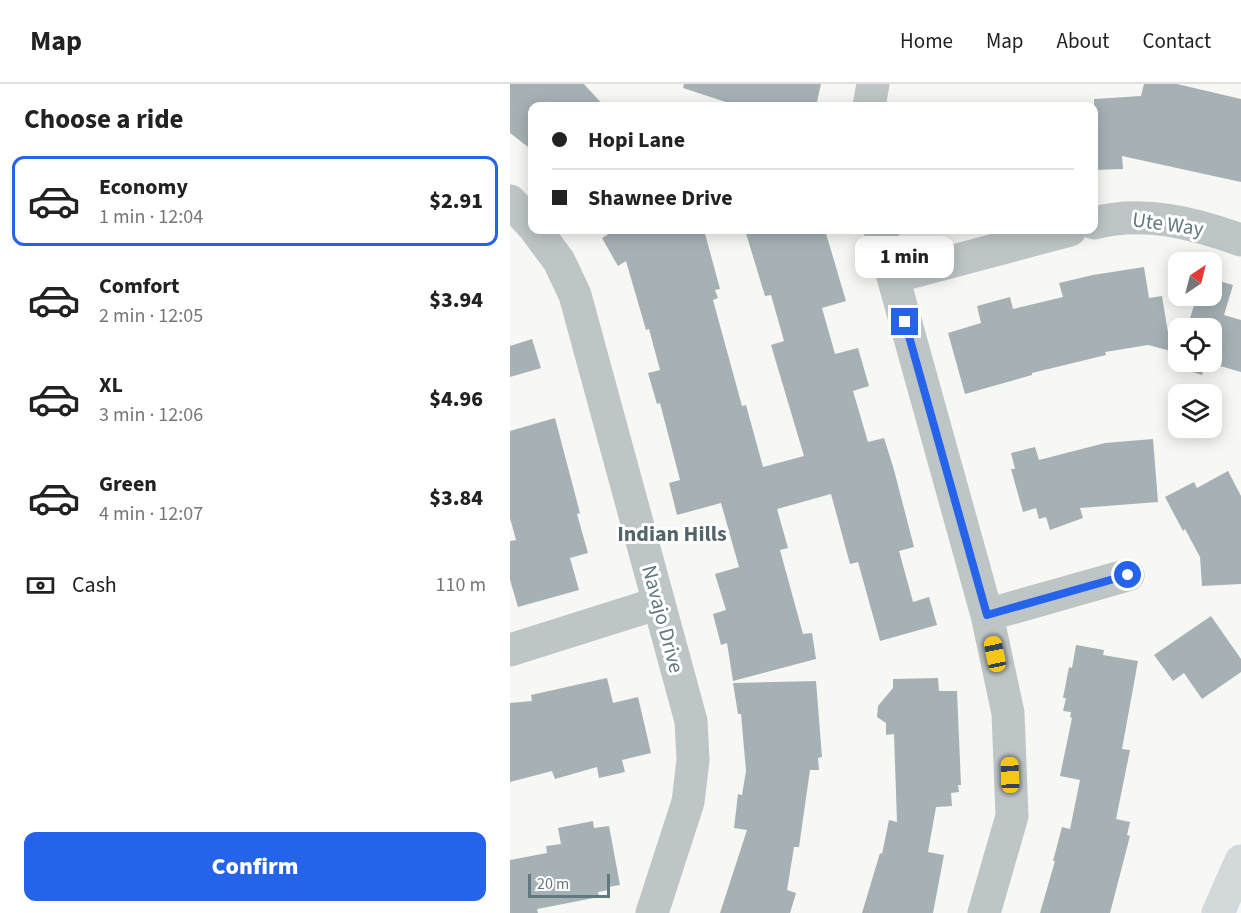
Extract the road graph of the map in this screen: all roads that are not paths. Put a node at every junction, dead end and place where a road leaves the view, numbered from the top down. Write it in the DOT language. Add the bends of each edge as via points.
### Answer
graph roads {
  1 [pos="873,84"];
  2 [pos="869,102"];
  3 [pos="510,201"];
  4 [pos="528,221"];
  5 [pos="1098,222"];
  6 [pos="539,234"];
  7 [pos="881,234"];
  8 [pos="1055,234"];
  9 [pos="1241,240"];
  10 [pos="893,277"];
  11 [pos="1128,575"];
  12 [pos="659,603"];
  13 [pos="987,615"];
  14 [pos="510,650"];
  15 [pos="1241,861"];
  16 [pos="652,913"];
  17 [pos="984,913"];
  18 [pos="1218,913"];
  1 -- 2 [label="street"];
  3 -- 4 [label="street"];
  5 -- 9 [label="street, Ute Way" via="1113,218 1160,219 1200,225"];
  6 -- 12 [label="street, Navajo Drive" via="558,261 574,295"];
  7 -- 10 [label="street"];
  8 -- 10 [label="street"];
  10 -- 13 [label="street"];
  11 -- 13 [label="street"];
  12 -- 14 [label="street"];
  12 -- 16 [label="street, Navajo Drive" via="691,721 693,760 688,802"];
  13 -- 17 [label="street" via="1008,713 1012,816"];
  15 -- 18 [label="main road"];
}
